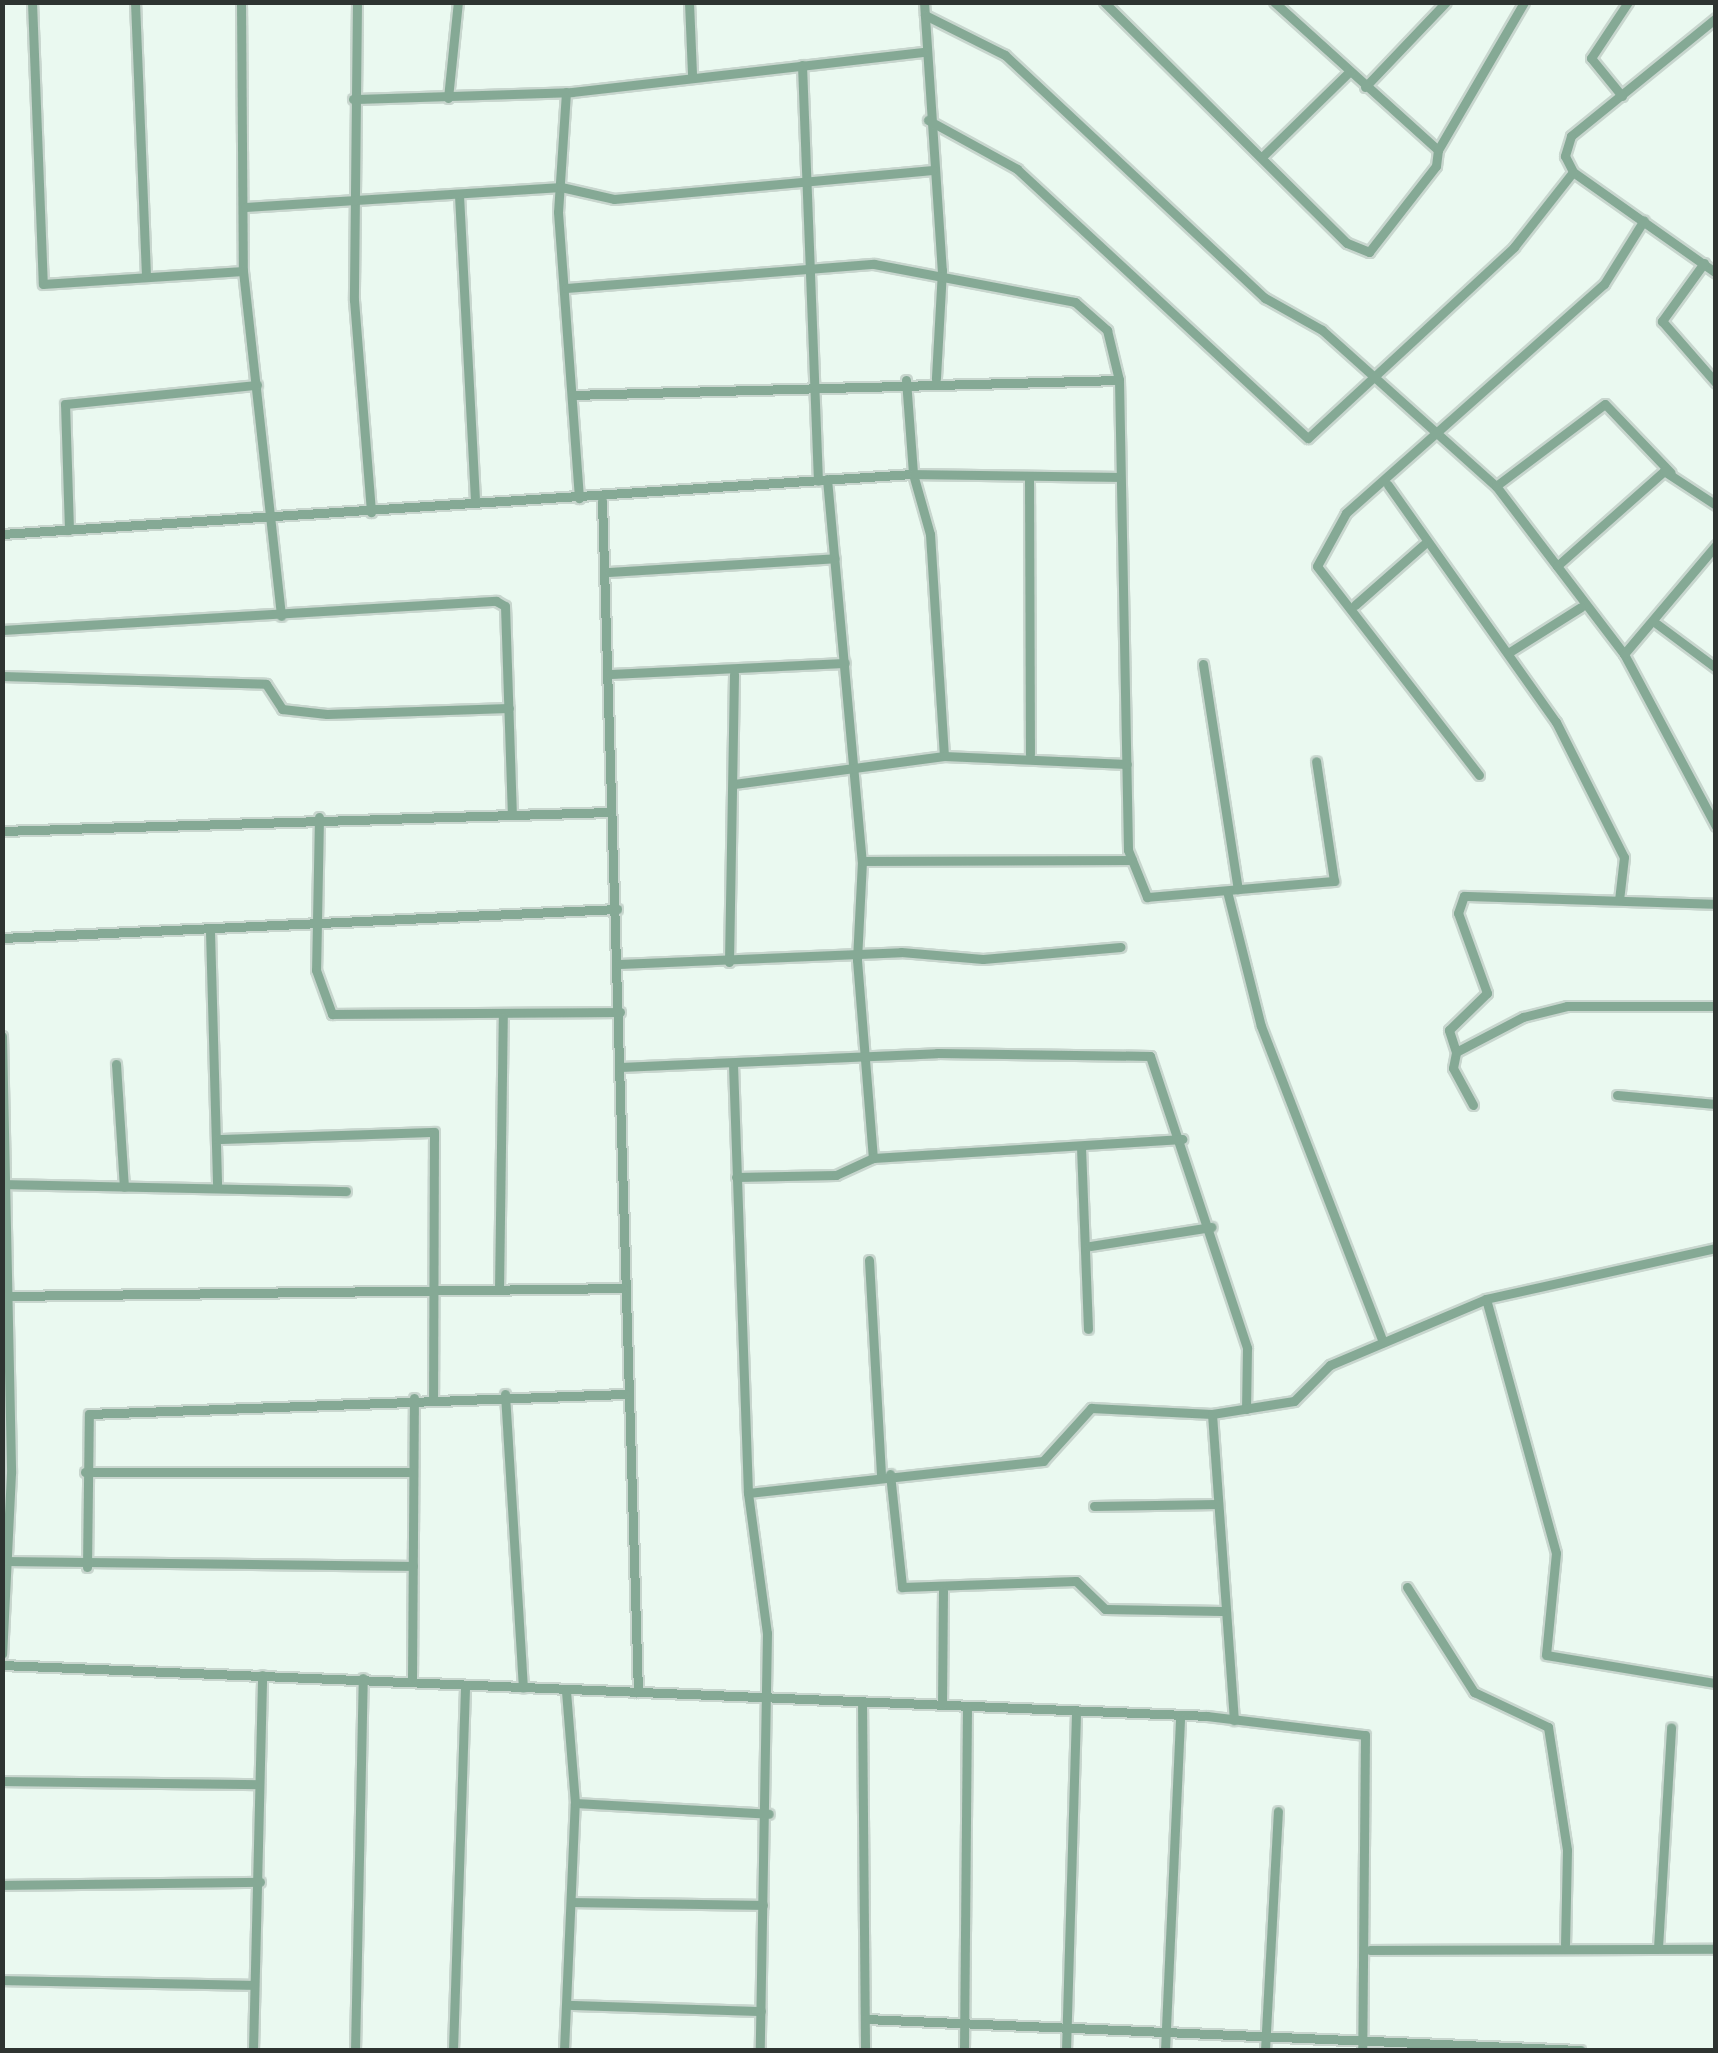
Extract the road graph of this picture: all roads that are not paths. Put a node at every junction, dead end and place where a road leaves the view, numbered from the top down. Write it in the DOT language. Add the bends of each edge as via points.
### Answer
graph roads {
  1 [pos="32,2"];
  2 [pos="136,2"];
  3 [pos="241,2"];
  4 [pos="358,2"];
  5 [pos="458,2"];
  6 [pos="689,2"];
  7 [pos="924,2"];
  8 [pos="1104,2"];
  9 [pos="1274,2"];
  10 [pos="1446,2"];
  11 [pos="1524,2"];
  12 [pos="1628,2"];
  13 [pos="925,15"];
  14 [pos="1716,18"];
  15 [pos="923,52"];
  16 [pos="802,65"];
  17 [pos="1348,72"];
  18 [pos="692,74"];
  19 [pos="1365,87"];
  20 [pos="566,92"];
  21 [pos="1622,96"];
  22 [pos="448,98"];
  23 [pos="353,99"];
  24 [pos="928,120"];
  25 [pos="1438,150"];
  26 [pos="1263,156"];
  27 [pos="933,170"];
  28 [pos="1573,172"];
  29 [pos="801,178"];
  30 [pos="561,187"];
  31 [pos="459,194"];
  32 [pos="356,198"];
  33 [pos="245,207"];
  34 [pos="1644,220"];
  35 [pos="1704,263"];
  36 [pos="806,270"];
  37 [pos="942,270"];
  38 [pos="243,271"];
  39 [pos="1716,273"];
  40 [pos="146,277"];
  41 [pos="566,288"];
  42 [pos="936,379"];
  43 [pos="906,380"];
  44 [pos="1119,380"];
  45 [pos="1375,380"];
  46 [pos="1716,383"];
  47 [pos="257,385"];
  48 [pos="814,386"];
  49 [pos="572,395"];
  50 [pos="1433,433"];
  51 [pos="1671,473"];
  52 [pos="913,474"];
  53 [pos="1029,476"];
  54 [pos="1118,478"];
  55 [pos="823,480"];
  56 [pos="1388,485"];
  57 [pos="1496,486"];
  58 [pos="578,498"];
  59 [pos="476,501"];
  60 [pos="602,501"];
  61 [pos="1716,504"];
  62 [pos="371,512"];
  63 [pos="269,520"];
  64 [pos="69,530"];
  65 [pos="2,534"];
  66 [pos="1423,545"];
  67 [pos="1716,545"];
  68 [pos="834,558"];
  69 [pos="1556,566"];
  70 [pos="608,572"];
  71 [pos="1356,605"];
  72 [pos="1581,606"];
  73 [pos="281,616"];
  74 [pos="1657,624"];
  75 [pos="2,630"];
  76 [pos="1508,652"];
  77 [pos="1624,654"];
  78 [pos="844,663"];
  79 [pos="1204,664"];
  80 [pos="1716,668"];
  81 [pos="610,674"];
  82 [pos="734,674"];
  83 [pos="2,676"];
  84 [pos="509,708"];
  85 [pos="1030,754"];
  86 [pos="944,756"];
  87 [pos="1316,761"];
  88 [pos="1127,764"];
  89 [pos="852,774"];
  90 [pos="1479,775"];
  91 [pos="734,784"];
  92 [pos="610,812"];
  93 [pos="512,814"];
  94 [pos="319,817"];
  95 [pos="1716,826"];
  96 [pos="2,831"];
  97 [pos="1132,860"];
  98 [pos="862,861"];
  99 [pos="1232,890"];
  100 [pos="1619,900"];
  101 [pos="1716,904"];
  102 [pos="617,909"];
  103 [pos="316,920"];
  104 [pos="210,932"];
  105 [pos="2,938"];
  106 [pos="1120,947"];
  107 [pos="858,960"];
  108 [pos="729,962"];
  109 [pos="619,964"];
  110 [pos="1716,1006"];
  111 [pos="620,1012"];
  112 [pos="503,1016"];
  113 [pos="2,1036"];
  114 [pos="1456,1052"];
  115 [pos="864,1056"];
  116 [pos="116,1064"];
  117 [pos="733,1064"];
  118 [pos="620,1067"];
  119 [pos="3,1076"];
  120 [pos="1616,1095"];
  121 [pos="1716,1104"];
  122 [pos="1473,1105"];
  123 [pos="218,1139"];
  124 [pos="1182,1140"];
  125 [pos="1081,1146"];
  126 [pos="872,1158"];
  127 [pos="736,1178"];
  128 [pos="5,1184"];
  129 [pos="124,1186"];
  130 [pos="217,1188"];
  131 [pos="346,1191"];
  132 [pos="1212,1227"];
  133 [pos="1090,1246"];
  134 [pos="1716,1248"];
  135 [pos="869,1260"];
  136 [pos="622,1288"];
  137 [pos="499,1290"];
  138 [pos="433,1291"];
  139 [pos="8,1296"];
  140 [pos="1486,1299"];
  141 [pos="1088,1328"];
  142 [pos="1383,1342"];
  143 [pos="505,1394"];
  144 [pos="625,1394"];
  145 [pos="433,1397"];
  146 [pos="414,1398"];
  147 [pos="1246,1409"];
  148 [pos="1212,1414"];
  149 [pos="85,1472"];
  150 [pos="413,1472"];
  151 [pos="885,1474"];
  152 [pos="748,1493"];
  153 [pos="1217,1504"];
  154 [pos="1094,1506"];
  155 [pos="8,1561"];
  156 [pos="413,1566"];
  157 [pos="87,1567"];
  158 [pos="1408,1587"];
  159 [pos="943,1591"];
  160 [pos="1222,1611"];
  161 [pos="2,1654"];
  162 [pos="2,1665"];
  163 [pos="262,1675"];
  164 [pos="364,1678"];
  165 [pos="412,1679"];
  166 [pos="1716,1682"];
  167 [pos="465,1686"];
  168 [pos="523,1687"];
  169 [pos="566,1691"];
  170 [pos="638,1692"];
  171 [pos="767,1697"];
  172 [pos="862,1701"];
  173 [pos="942,1705"];
  174 [pos="967,1708"];
  175 [pos="1076,1711"];
  176 [pos="1180,1718"];
  177 [pos="1234,1720"];
  178 [pos="1671,1728"];
  179 [pos="2,1782"];
  180 [pos="259,1784"];
  181 [pos="574,1803"];
  182 [pos="1278,1811"];
  183 [pos="769,1814"];
  184 [pos="260,1882"];
  185 [pos="2,1885"];
  186 [pos="572,1902"];
  187 [pos="763,1905"];
  188 [pos="1565,1944"];
  189 [pos="1658,1948"];
  190 [pos="1716,1948"];
  191 [pos="1370,1950"];
  192 [pos="2,1980"];
  193 [pos="254,1985"];
  194 [pos="570,2004"];
  195 [pos="760,2011"];
  196 [pos="866,2019"];
  197 [pos="964,2022"];
  198 [pos="1066,2027"];
  199 [pos="1165,2031"];
  200 [pos="1266,2034"];
  201 [pos="1362,2047"];
  202 [pos="253,2050"];
  203 [pos="355,2050"];
  204 [pos="453,2050"];
  205 [pos="564,2050"];
  206 [pos="760,2050"];
  207 [pos="865,2050"];
  208 [pos="964,2050"];
  209 [pos="1066,2050"];
  210 [pos="1165,2050"];
  211 [pos="1265,2050"];
  212 [pos="1466,2050"];
  213 [pos="1565,2050"];
  214 [pos="1580,2050"];
  1 -- 40 [label="street" via="37,276 57,287"];
  2 -- 40 [label="street"];
  3 -- 33 [label="street"];
  4 -- 23 [label="street"];
  5 -- 22 [label="street"];
  6 -- 18 [label="street"];
  7 -- 13 [label="street"];
  8 -- 26 [label="street"];
  9 -- 17 [label="street"];
  10 -- 19 [label="street"];
  11 -- 25 [label="street"];
  12 -- 21 [label="street" via="1591,58"];
  13 -- 15 [label="street"];
  13 -- 45 [label="street" via="1005,55 1265,298 1322,330"];
  14 -- 21 [label="street"];
  15 -- 16 [label="street"];
  15 -- 24 [label="street"];
  16 -- 18 [label="street"];
  16 -- 29 [label="street"];
  17 -- 19 [label="street"];
  17 -- 26 [label="street"];
  18 -- 20 [label="street"];
  19 -- 25 [label="street"];
  20 -- 22 [label="street"];
  20 -- 30 [label="street"];
  21 -- 28 [label="street" via="1572,136 1565,156"];
  22 -- 23 [label="street"];
  23 -- 32 [label="street"];
  24 -- 27 [label="street"];
  24 -- 45 [label="street" via="1017,170 1308,438"];
  25 -- 26 [label="street" via="1436,166 1369,252 1347,243"];
  27 -- 29 [label="street"];
  27 -- 37 [label="street"];
  28 -- 34 [label="street"];
  28 -- 45 [label="street" via="1514,247"];
  29 -- 30 [label="street" via="614,199"];
  29 -- 36 [label="street"];
  30 -- 31 [label="street"];
  30 -- 41 [label="street"];
  31 -- 32 [label="street"];
  31 -- 59 [label="street"];
  32 -- 33 [label="street"];
  32 -- 62 [label="street"];
  33 -- 38 [label="street"];
  34 -- 35 [label="street"];
  34 -- 50 [label="street" via="1604,284"];
  35 -- 39 [label="street"];
  35 -- 46 [label="street" via="1662,321"];
  36 -- 37 [label="street"];
  36 -- 41 [label="street"];
  36 -- 48 [label="street"];
  37 -- 42 [label="street"];
  37 -- 44 [label="street" via="1002,292 1075,302 1107,330"];
  38 -- 40 [label="street"];
  38 -- 47 [label="street"];
  41 -- 49 [label="street"];
  42 -- 43 [label="street"];
  42 -- 44 [label="street"];
  43 -- 48 [label="street"];
  43 -- 52 [label="street"];
  44 -- 54 [label="street"];
  45 -- 50 [label="street"];
  47 -- 63 [label="street"];
  47 -- 64 [label="street" via="65,404"];
  48 -- 49 [label="street"];
  48 -- 55 [label="street"];
  49 -- 58 [label="street"];
  50 -- 56 [label="street"];
  50 -- 57 [label="street"];
  51 -- 57 [label="street" via="1604,404"];
  51 -- 61 [label="street"];
  51 -- 69 [label="street"];
  52 -- 53 [label="street"];
  52 -- 55 [label="street"];
  52 -- 86 [label="street" via="930,534"];
  53 -- 54 [label="street"];
  53 -- 85 [label="street"];
  54 -- 88 [label="street"];
  55 -- 60 [label="street"];
  55 -- 68 [label="street"];
  56 -- 66 [label="street"];
  56 -- 71 [label="street" via="1346,512 1318,566"];
  57 -- 69 [label="street"];
  58 -- 59 [label="street"];
  58 -- 60 [label="street"];
  59 -- 62 [label="street"];
  60 -- 70 [label="street"];
  62 -- 63 [label="street"];
  63 -- 64 [label="street"];
  63 -- 73 [label="street"];
  64 -- 65 [label="street"];
  66 -- 71 [label="street"];
  66 -- 76 [label="street"];
  67 -- 74 [label="street"];
  68 -- 70 [label="street"];
  68 -- 78 [label="street"];
  69 -- 72 [label="street"];
  70 -- 81 [label="street"];
  71 -- 90 [label="street"];
  72 -- 76 [label="street"];
  72 -- 77 [label="street"];
  73 -- 75 [label="street"];
  73 -- 84 [label="street" via="496,601 505,606"];
  74 -- 77 [label="street"];
  74 -- 80 [label="street"];
  76 -- 100 [label="street" via="1615,835 1628,875"];
  77 -- 95 [label="street"];
  78 -- 82 [label="street"];
  78 -- 89 [label="street"];
  79 -- 99 [label="street"];
  81 -- 82 [label="street"];
  81 -- 92 [label="street"];
  82 -- 91 [label="street"];
  83 -- 84 [label="street" via="266,684 282,710 327,714"];
  84 -- 93 [label="street"];
  85 -- 86 [label="street"];
  85 -- 88 [label="street"];
  86 -- 89 [label="street" via="862,761"];
  87 -- 99 [label="street" via="1334,881"];
  88 -- 97 [label="street"];
  89 -- 91 [label="street"];
  89 -- 98 [label="street"];
  91 -- 108 [label="street"];
  92 -- 93 [label="street"];
  92 -- 102 [label="street"];
  93 -- 94 [label="street"];
  94 -- 96 [label="street"];
  94 -- 103 [label="street"];
  97 -- 98 [label="street"];
  97 -- 99 [label="street" via="1154,901"];
  98 -- 107 [label="street"];
  99 -- 142 [label="street" via="1261,1026"];
  100 -- 101 [label="street"];
  100 -- 114 [label="street" via="1464,896 1458,912 1487,993 1448,1030"];
  102 -- 103 [label="street"];
  102 -- 109 [label="street"];
  103 -- 104 [label="street"];
  103 -- 112 [label="street" via="320,994 341,1019"];
  104 -- 105 [label="street"];
  104 -- 123 [label="street"];
  106 -- 107 [label="street"];
  107 -- 108 [label="street"];
  107 -- 115 [label="street"];
  108 -- 109 [label="street"];
  109 -- 111 [label="street"];
  110 -- 114 [label="street" via="1567,1006"];
  111 -- 112 [label="street"];
  111 -- 118 [label="street"];
  112 -- 137 [label="street"];
  113 -- 119 [label="street"];
  114 -- 122 [label="street" via="1453,1068"];
  115 -- 117 [label="street"];
  115 -- 124 [label="street" via="1132,1049 1156,1063"];
  115 -- 126 [label="street"];
  116 -- 129 [label="street"];
  117 -- 118 [label="street"];
  117 -- 127 [label="street"];
  118 -- 136 [label="street"];
  119 -- 128 [label="street"];
  120 -- 121 [label="street"];
  123 -- 130 [label="street"];
  123 -- 138 [label="street" via="434,1132"];
  124 -- 125 [label="street"];
  124 -- 132 [label="street"];
  125 -- 126 [label="street"];
  125 -- 133 [label="street"];
  126 -- 127 [label="street" via="836,1175"];
  127 -- 152 [label="street"];
  128 -- 129 [label="street"];
  128 -- 139 [label="street"];
  129 -- 130 [label="street"];
  130 -- 131 [label="street"];
  132 -- 133 [label="street"];
  132 -- 147 [label="street" via="1247,1348"];
  133 -- 141 [label="street"];
  134 -- 140 [label="street"];
  135 -- 151 [label="street"];
  136 -- 137 [label="street"];
  136 -- 144 [label="street"];
  137 -- 138 [label="street"];
  138 -- 139 [label="street"];
  138 -- 145 [label="street"];
  139 -- 155 [label="street"];
  140 -- 142 [label="street"];
  140 -- 166 [label="street" via="1556,1553 1546,1655"];
  142 -- 147 [label="street" via="1330,1365 1294,1401"];
  143 -- 144 [label="street"];
  143 -- 145 [label="street"];
  143 -- 168 [label="street"];
  144 -- 170 [label="street"];
  145 -- 146 [label="street"];
  146 -- 149 [label="street" via="94,1412 85,1421"];
  146 -- 150 [label="street"];
  147 -- 148 [label="street"];
  148 -- 151 [label="street" via="1091,1408 1043,1462"];
  148 -- 153 [label="street"];
  149 -- 150 [label="street"];
  149 -- 157 [label="street"];
  150 -- 156 [label="street"];
  151 -- 152 [label="street"];
  151 -- 159 [label="street" via="896,1581"];
  152 -- 171 [label="street"];
  153 -- 154 [label="street"];
  153 -- 160 [label="street"];
  155 -- 157 [label="street"];
  155 -- 161 [label="street"];
  156 -- 157 [label="street"];
  156 -- 165 [label="street"];
  158 -- 188 [label="street" via="1474,1692 1548,1727 1567,1850"];
  159 -- 160 [label="street" via="1076,1581 1105,1610"];
  159 -- 173 [label="street"];
  160 -- 177 [label="street"];
  162 -- 163 [label="street"];
  163 -- 164 [label="street"];
  163 -- 180 [label="street"];
  164 -- 165 [label="street"];
  164 -- 203 [label="street"];
  165 -- 167 [label="street"];
  167 -- 168 [label="street"];
  167 -- 204 [label="street"];
  168 -- 169 [label="street"];
  169 -- 170 [label="street"];
  169 -- 181 [label="street"];
  170 -- 171 [label="street"];
  171 -- 172 [label="street"];
  171 -- 183 [label="street"];
  172 -- 173 [label="street"];
  172 -- 196 [label="street"];
  173 -- 174 [label="street"];
  174 -- 175 [label="street"];
  174 -- 197 [label="street"];
  175 -- 176 [label="street"];
  175 -- 198 [label="street"];
  176 -- 177 [label="street"];
  176 -- 199 [label="street"];
  177 -- 191 [label="street" via="1370,1742"];
  178 -- 189 [label="street"];
  179 -- 180 [label="street"];
  180 -- 184 [label="street"];
  181 -- 183 [label="street"];
  181 -- 186 [label="street"];
  182 -- 200 [label="street"];
  183 -- 187 [label="street"];
  184 -- 185 [label="street"];
  184 -- 193 [label="street"];
  186 -- 187 [label="street"];
  186 -- 194 [label="street"];
  187 -- 195 [label="street"];
  188 -- 189 [label="street"];
  188 -- 191 [label="street"];
  189 -- 190 [label="street"];
  191 -- 201 [label="street"];
  192 -- 193 [label="street"];
  193 -- 202 [label="street"];
  194 -- 195 [label="street"];
  194 -- 205 [label="street"];
  195 -- 206 [label="street"];
  196 -- 197 [label="street"];
  196 -- 207 [label="street"];
  197 -- 198 [label="street"];
  197 -- 208 [label="street"];
  198 -- 199 [label="street"];
  198 -- 209 [label="street"];
  199 -- 200 [label="street"];
  199 -- 210 [label="street"];
  200 -- 201 [label="street"];
  200 -- 211 [label="street"];
  201 -- 212 [label="street"];
  212 -- 213 [label="street"];
  213 -- 214 [label="street"];
}
